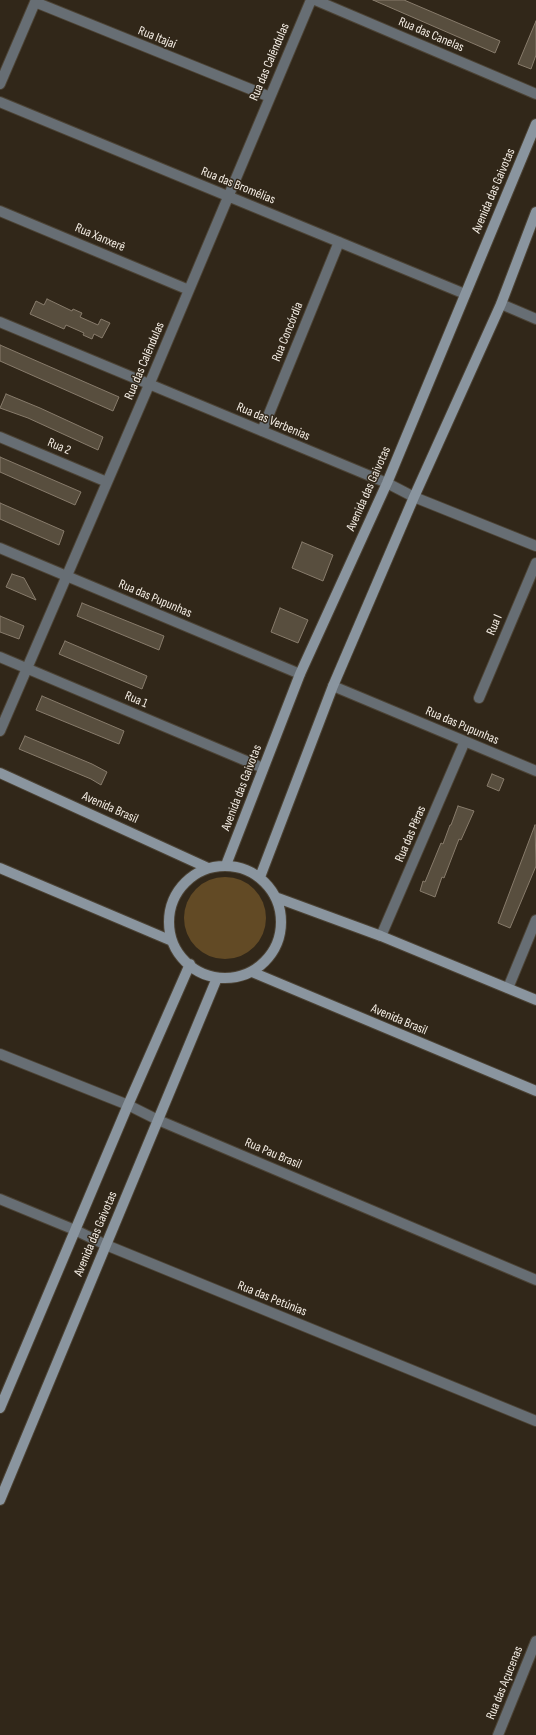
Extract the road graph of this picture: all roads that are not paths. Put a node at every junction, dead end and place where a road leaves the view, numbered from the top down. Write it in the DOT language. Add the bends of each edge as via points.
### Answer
graph roads {
  1 [pos="311,0"];
  2 [pos="315,0"];
  3 [pos="36,1"];
  4 [pos="0,84"];
  5 [pos="536,94"];
  6 [pos="270,97"];
  7 [pos="0,102"];
  8 [pos="536,124"];
  9 [pos="228,196"];
  10 [pos="0,211"];
  11 [pos="536,212"];
  12 [pos="339,242"];
  13 [pos="189,290"];
  14 [pos="465,294"];
  15 [pos="501,304"];
  16 [pos="536,318"];
  17 [pos="0,322"];
  18 [pos="149,384"];
  19 [pos="262,431"];
  20 [pos="0,437"];
  21 [pos="107,482"];
  22 [pos="387,483"];
  23 [pos="414,497"];
  24 [pos="536,546"];
  25 [pos="0,548"];
  26 [pos="536,563"];
  27 [pos="67,576"];
  28 [pos="0,657"];
  29 [pos="27,668"];
  30 [pos="300,674"];
  31 [pos="333,686"];
  32 [pos="479,698"];
  33 [pos="0,731"];
  34 [pos="465,741"];
  35 [pos="263,768"];
  36 [pos="536,771"];
  37 [pos="0,773"];
  38 [pos="226,865"];
  39 [pos="0,868"];
  40 [pos="208,868"];
  41 [pos="260,877"];
  42 [pos="275,897"];
  43 [pos="536,920"];
  44 [pos="381,936"];
  45 [pos="172,941"];
  46 [pos="190,964"];
  47 [pos="252,972"];
  48 [pos="216,978"];
  49 [pos="508,988"];
  50 [pos="536,1000"];
  51 [pos="0,1054"];
  52 [pos="536,1092"];
  53 [pos="128,1105"];
  54 [pos="158,1120"];
  55 [pos="0,1199"];
  56 [pos="75,1230"];
  57 [pos="106,1246"];
  58 [pos="536,1280"];
  59 [pos="0,1408"];
  60 [pos="536,1421"];
  61 [pos="0,1500"];
  62 [pos="536,1641"];
  63 [pos="498,1735"];
  1 -- 6 [label="street, Rua das Calêndulas"];
  2 -- 5 [label="street, Rua das Canelas"];
  3 -- 4 [label="street"];
  3 -- 6 [label="street, Rua Itajaí"];
  6 -- 9 [label="street, Rua das Calêndulas"];
  7 -- 9 [label="street, Rua das Bromélias"];
  8 -- 14 [label="street, Avenida das Gaivotas"];
  9 -- 12 [label="street, Rua das Bromélias"];
  9 -- 13 [label="street, Rua das Calêndulas"];
  10 -- 13 [label="street, Rua Xanxerê"];
  11 -- 15 [label="street"];
  12 -- 14 [label="street, Rua das Bromélias"];
  12 -- 19 [label="street, Rua Concórdia"];
  13 -- 18 [label="street, Rua das Calêndulas"];
  14 -- 22 [label="street, Avenida das Gaivotas"];
  15 -- 16 [label="street"];
  15 -- 23 [label="street"];
  17 -- 18 [label="street, Rua das Verbenias"];
  18 -- 19 [label="street, Rua das Verbenias"];
  18 -- 21 [label="street, Rua das Calêndulas"];
  19 -- 22 [label="street, Rua das Verbenias"];
  20 -- 21 [label="street, Rua 2"];
  21 -- 27 [label="street, Rua das Calêndulas"];
  22 -- 23 [label="street, Rua das Verbenias"];
  22 -- 30 [label="street, Avenida das Gaivotas"];
  23 -- 24 [label="street, Rua das Verbenias"];
  23 -- 31 [label="street"];
  25 -- 27 [label="street, Rua das Pupunhas"];
  26 -- 32 [label="street, Rua I"];
  27 -- 29 [label="street, Rua das Calêndulas"];
  27 -- 30 [label="street, Rua das Pupunhas"];
  28 -- 29 [label="street, Rua 1"];
  29 -- 33 [label="street, Rua das Calêndulas"];
  29 -- 35 [label="street, Rua 1"];
  30 -- 35 [label="street, Avenida das Gaivotas"];
  31 -- 34 [label="street, Rua das Pupunhas"];
  31 -- 41 [label="street"];
  34 -- 36 [label="street, Rua das Pupunhas"];
  34 -- 44 [label="street, Rua das Pêras"];
  35 -- 38 [label="street, Avenida das Gaivotas"];
  37 -- 40 [label="street, Avenida Brasil"];
  38 -- 40 [label="street"];
  38 -- 41 [label="street" via="244,868"];
  39 -- 45 [label="street"];
  40 -- 45 [label="street" via="192,876 180,889 171,905 169,923"];
  41 -- 42 [label="street"];
  42 -- 44 [label="street"];
  42 -- 47 [label="street" via="280,907 282,926 277,944 267,960"];
  43 -- 49 [label="street"];
  44 -- 49 [label="street"];
  45 -- 46 [label="street" via="182,958"];
  46 -- 48 [label="street" via="196,970"];
  46 -- 53 [label="street, Avenida das Gaivotas"];
  47 -- 48 [label="street" via="233,978"];
  47 -- 52 [label="street, Avenida Brasil"];
  48 -- 54 [label="street, Avenida das Gaivotas"];
  49 -- 50 [label="street"];
  51 -- 53 [label="street, Rua Pau Brasil"];
  53 -- 54 [label="street, Rua Pau Brasil"];
  53 -- 56 [label="street, Avenida das Gaivotas"];
  54 -- 57 [label="street, Avenida das Gaivotas"];
  54 -- 58 [label="street, Rua Pau Brasil"];
  55 -- 56 [label="street, Rua das Petúnias"];
  56 -- 57 [label="street, Rua das Petúnias"];
  56 -- 59 [label="street, Avenida das Gaivotas"];
  57 -- 60 [label="street, Rua das Petúnias"];
  57 -- 61 [label="street, Avenida das Gaivotas"];
  62 -- 63 [label="street, Rua das Açucenas"];
}
